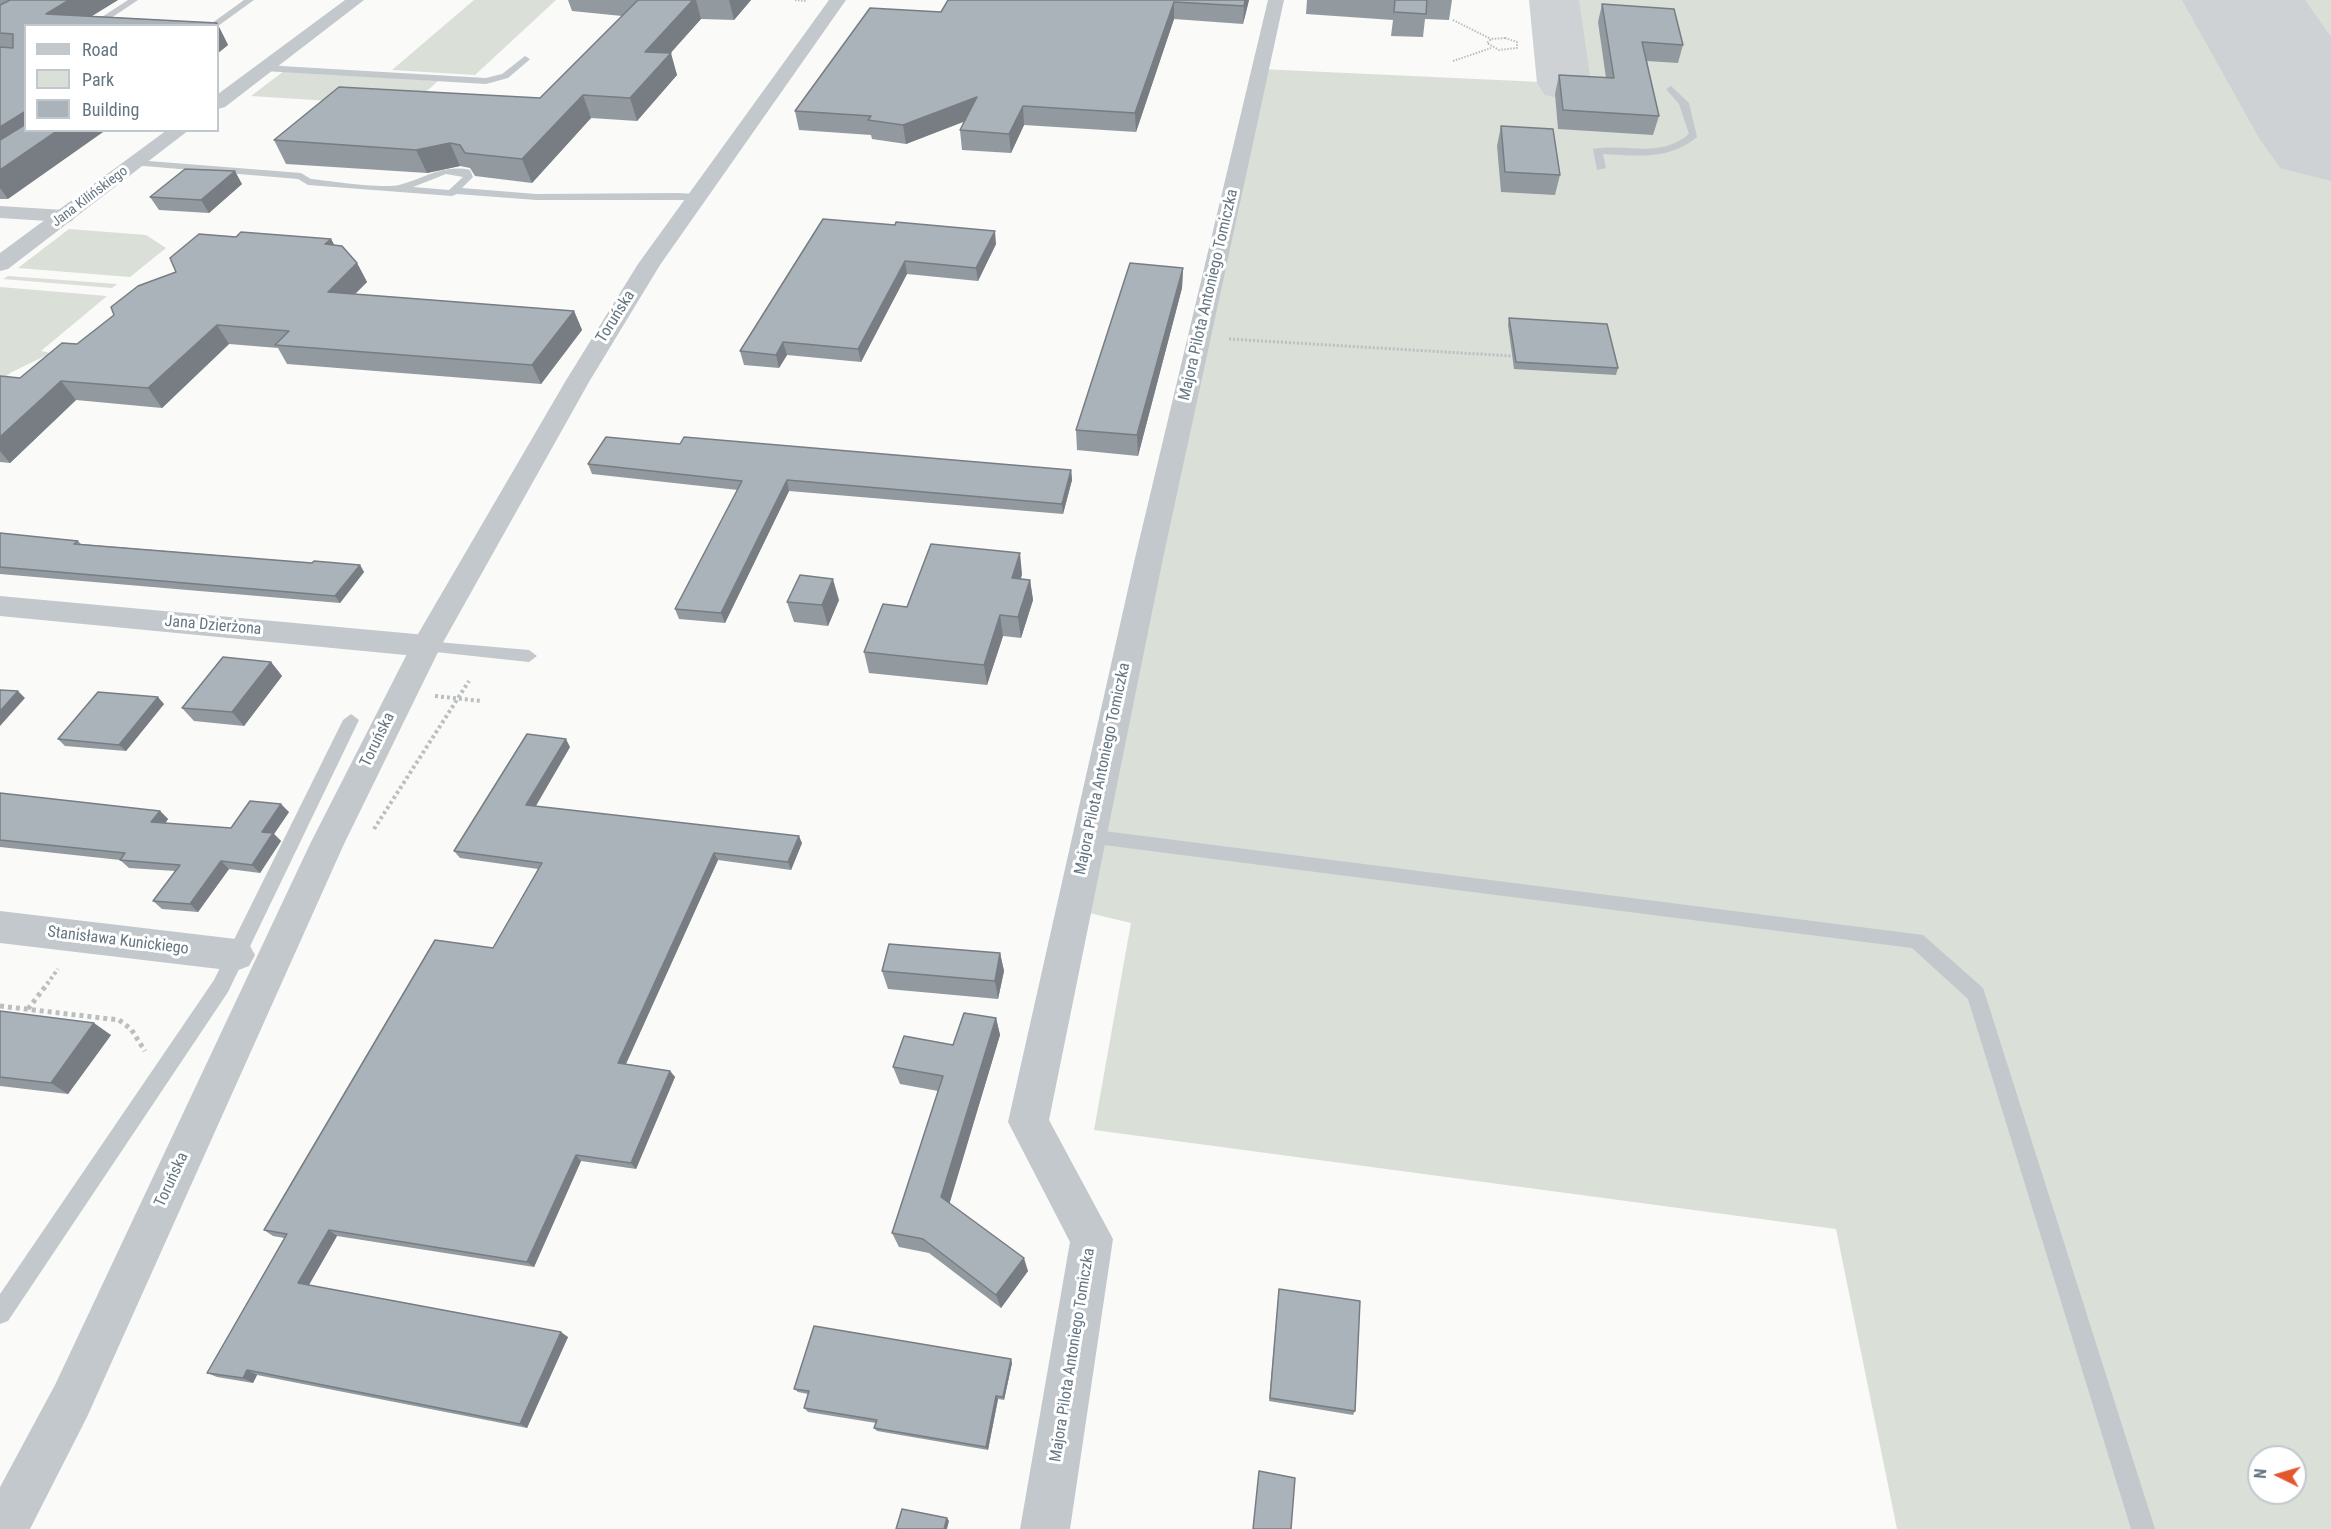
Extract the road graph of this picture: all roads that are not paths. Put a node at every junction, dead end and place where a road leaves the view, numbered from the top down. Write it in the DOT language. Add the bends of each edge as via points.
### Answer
graph roads {
  1 [pos="134,0"];
  2 [pos="250,0"];
  3 [pos="356,0"];
  4 [pos="838,0"];
  5 [pos="1276,0"];
  6 [pos="95,24"];
  7 [pos="215,24"];
  8 [pos="525,59"];
  9 [pos="257,73"];
  10 [pos="219,76"];
  11 [pos="1671,89"];
  12 [pos="219,102"];
  13 [pos="177,132"];
  14 [pos="136,163"];
  15 [pos="1601,168"];
  16 [pos="398,189"];
  17 [pos="455,191"];
  18 [pos="696,197"];
  19 [pos="0,212"];
  20 [pos="64,216"];
  21 [pos="0,264"];
  22 [pos="0,606"];
  23 [pos="426,646"];
  24 [pos="529,656"];
  25 [pos="351,720"];
  26 [pos="1088,836"];
  27 [pos="0,927"];
  28 [pos="236,955"];
  29 [pos="0,1313"];
  30 [pos="4,1529"];
  31 [pos="1045,1529"];
  32 [pos="2143,1529"];
  1 -- 6 [label="lane"];
  2 -- 7 [label="lane"];
  3 -- 9 [label="street"];
  4 -- 18 [label="street, Toruńska"];
  5 -- 26 [label="street, Majora Pilota Antoniego Tomiczka"];
  8 -- 9 [label="lane" via="506,76 486,81"];
  9 -- 10 [label="street"];
  9 -- 12 [label="street"];
  11 -- 15 [label="lane" via="1684,103 1694,135 1670,150 1597,151"];
  13 -- 14 [label="street, Jana Kilińskiego"];
  14 -- 16 [label="lane" via="301,176 308,182"];
  14 -- 20 [label="street, Jana Kilińskiego"];
  16 -- 17 [label="lane"];
  16 -- 17 [label="lane" via="445,171 466,172 468,177"];
  17 -- 18 [label="lane" via="549,197"];
  18 -- 23 [label="street, Toruńska" via="587,364"];
  19 -- 20 [label="street"];
  20 -- 21 [label="street, Jana Kilińskiego"];
  22 -- 23 [label="street, Jana Dzierżona"];
  23 -- 24 [label="lane"];
  23 -- 30 [label="street, Toruńska" via="327,844 71,1401 19,1479"];
  25 -- 28 [label="lane"];
  26 -- 31 [label="street, Majora Pilota Antoniego Tomiczka" via="1028,1122 1092,1239"];
  26 -- 32 [label="lane" via="1917,941 1976,994"];
  27 -- 28 [label="street, Stanisława Kunickiego"];
  28 -- 29 [label="lane" via="221,986"];
}
